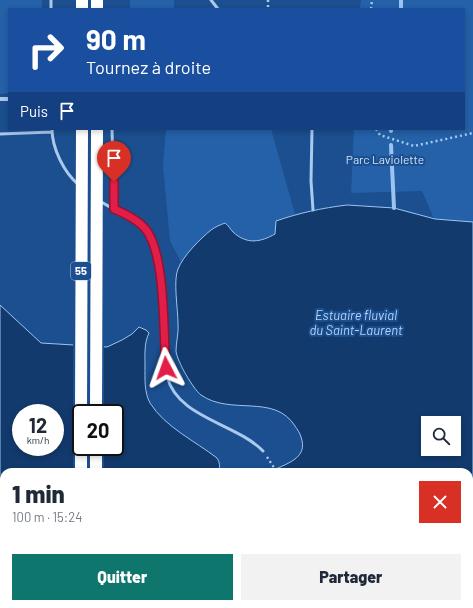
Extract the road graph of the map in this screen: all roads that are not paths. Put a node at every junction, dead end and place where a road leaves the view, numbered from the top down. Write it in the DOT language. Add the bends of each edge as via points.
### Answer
graph roads {
  1 [pos="211,0"];
  2 [pos="217,8"];
  3 [pos="52,130"];
  4 [pos="82,130"];
  5 [pos="96,130"];
  6 [pos="112,130"];
  7 [pos="312,130"];
  8 [pos="0,134"];
  9 [pos="88,193"];
  10 [pos="93,196"];
  11 [pos="114,209"];
  12 [pos="313,210"];
  13 [pos="81,404"];
  14 [pos="96,404"];
  15 [pos="263,451"];
  16 [pos="81,456"];
  17 [pos="96,456"];
  18 [pos="81,468"];
  19 [pos="96,468"];
  1 -- 2 [label="lane"];
  3 -- 8 [label="lane"];
  3 -- 9 [label="lane" via="55,147 67,172"];
  4 -- 13 [label="highway, 55, bridge"];
  5 -- 14 [label="highway, 55, bridge"];
  6 -- 11 [label="lane"];
  7 -- 12 [label="lane"];
  10 -- 11 [label="lane"];
  11 -- 15 [label="lane" via="139,223 152,239 156,251 161,284 167,376 171,388 179,398 197,411 250,440"];
  16 -- 18 [label="highway"];
  17 -- 19 [label="highway"];
}
